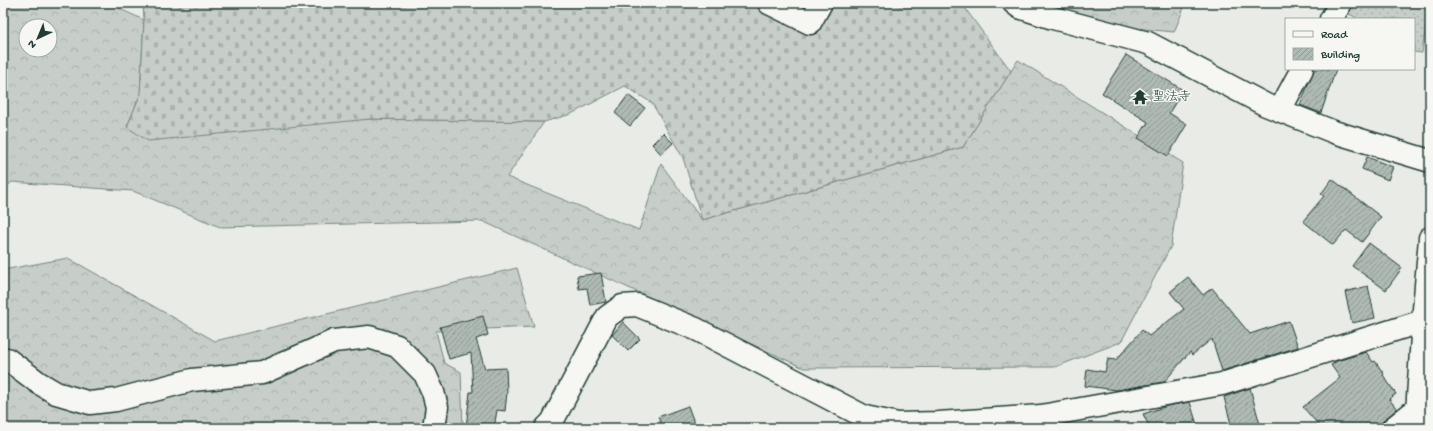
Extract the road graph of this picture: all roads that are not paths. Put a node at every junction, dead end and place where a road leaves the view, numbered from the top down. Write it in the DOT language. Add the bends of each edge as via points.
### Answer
graph roads {
  1 [pos="769,3"];
  2 [pos="820,3"];
  3 [pos="1014,3"];
  4 [pos="1341,3"];
  5 [pos="1332,18"];
  6 [pos="1301,70"];
  7 [pos="1280,110"];
  8 [pos="1430,160"];
  9 [pos="1430,238"];
  10 [pos="1422,321"];
  11 [pos="3,359"];
  12 [pos="1421,413"];
  13 [pos="1040,422"];
  14 [pos="434,428"];
  15 [pos="546,428"];
  16 [pos="1393,428"];
  1 -- 2 [label="street" via="810,22"];
  3 -- 7 [label="street" via="1053,18 1148,43"];
  4 -- 5 [label="street"];
  6 -- 7 [label="street"];
  7 -- 8 [label="street" via="1334,132"];
  9 -- 10 [label="street"];
  10 -- 12 [label="street"];
  10 -- 13 [label="street" via="1222,384"];
  11 -- 14 [label="street" via="7,359 56,393 90,402 116,400 192,380 262,373 334,342 369,337 397,346 425,374 436,406"];
  12 -- 16 [label="street"];
  13 -- 15 [label="street" via="898,424 865,417 696,329 637,305 622,306 608,317 552,422"];
}
